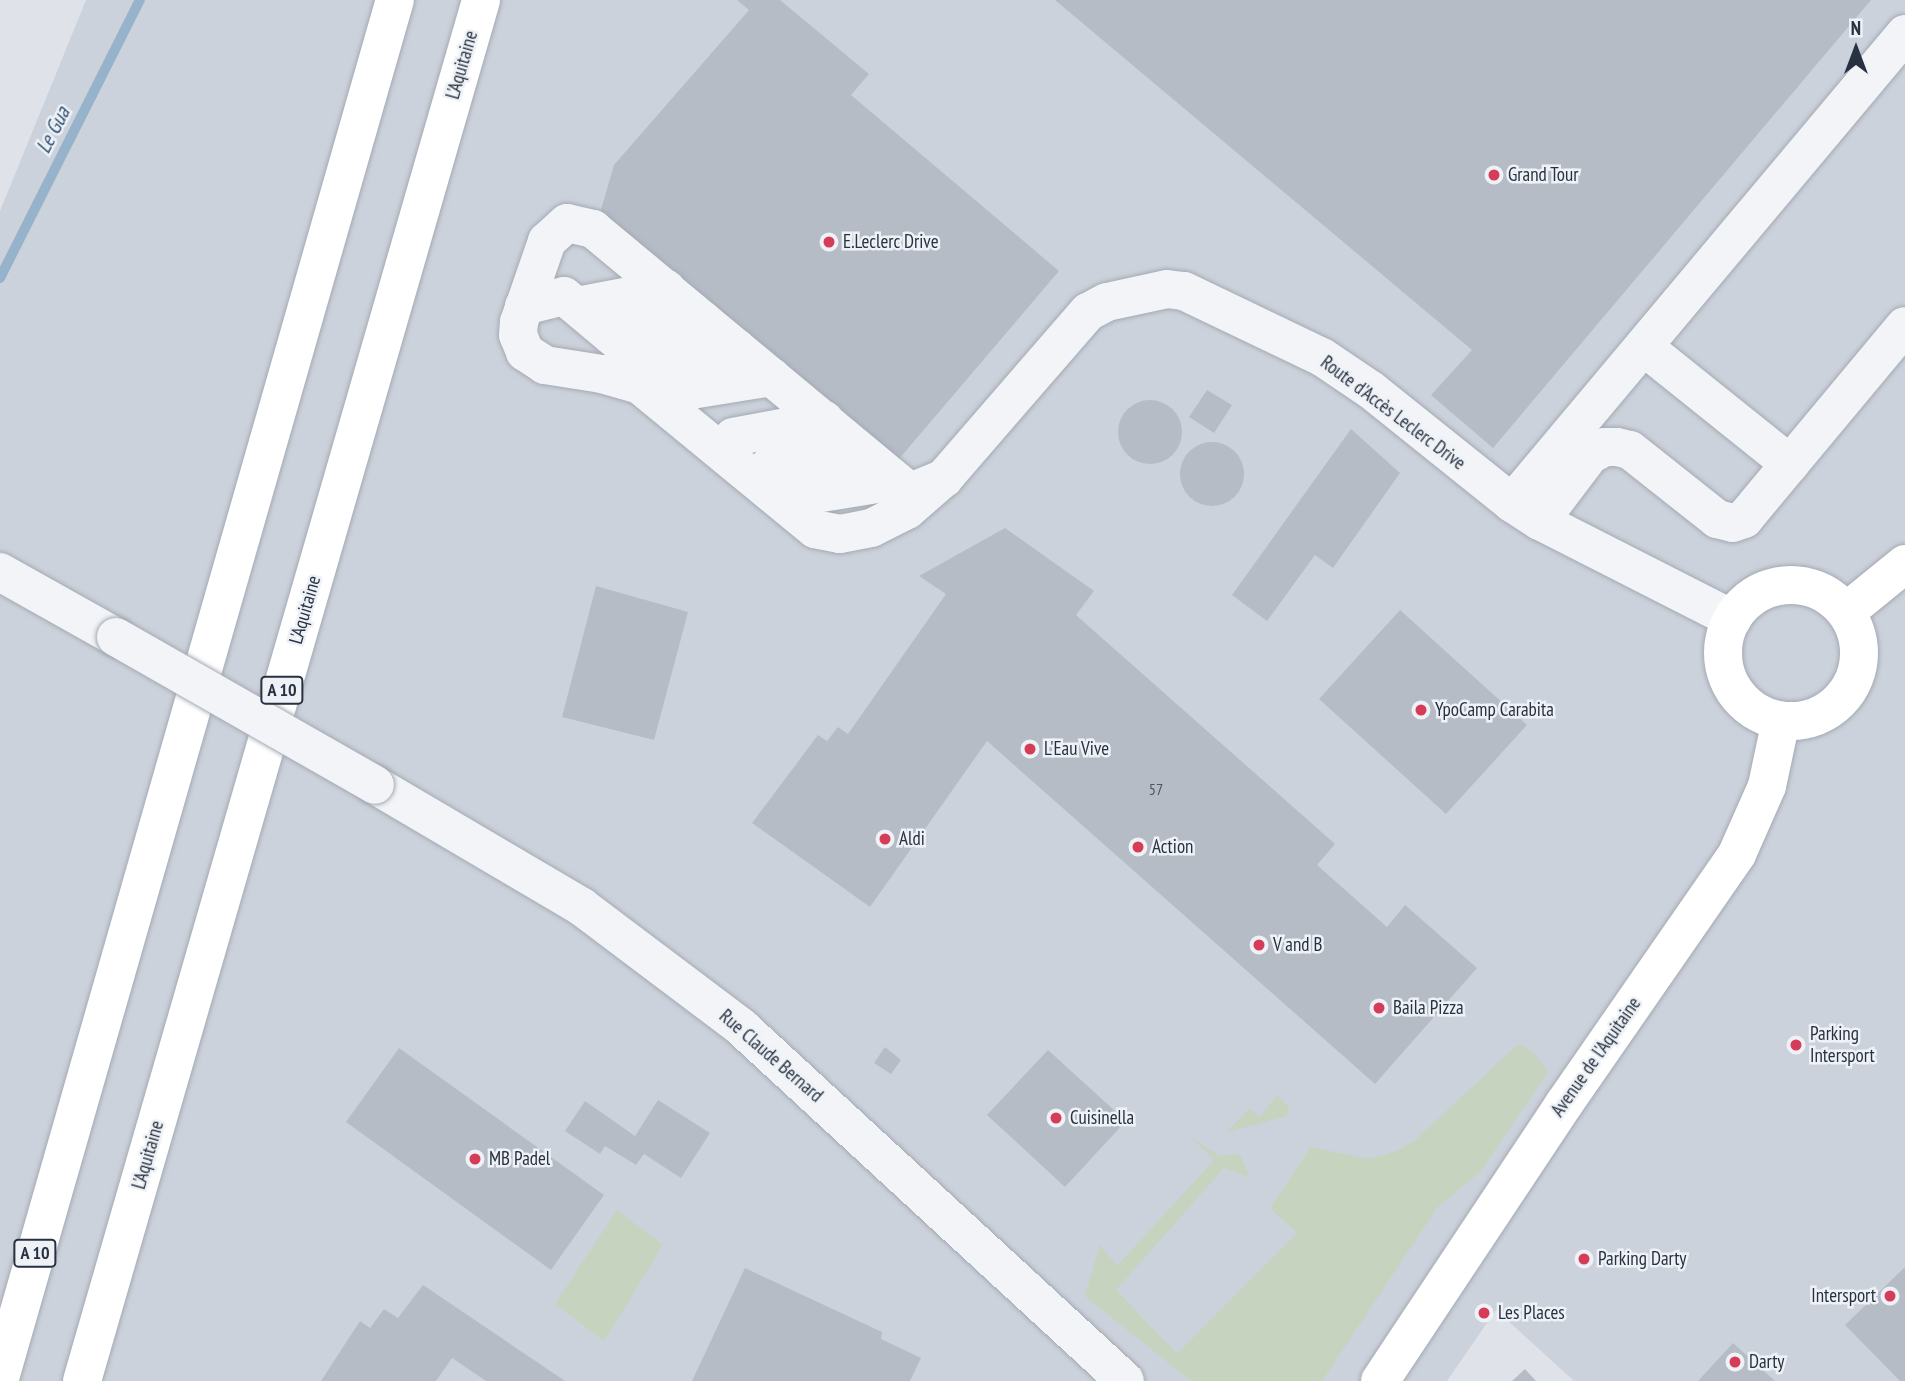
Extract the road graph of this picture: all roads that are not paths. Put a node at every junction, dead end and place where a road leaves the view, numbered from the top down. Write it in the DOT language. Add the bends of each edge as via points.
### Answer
graph roads {
  1 [pos="395,0"];
  2 [pos="481,0"];
  3 [pos="1905,34"];
  4 [pos="524,306"];
  5 [pos="1905,326"];
  6 [pos="1644,347"];
  7 [pos="779,384"];
  8 [pos="679,392"];
  9 [pos="1790,464"];
  10 [pos="944,478"];
  11 [pos="1526,512"];
  12 [pos="1905,564"];
  13 [pos="0,572"];
  14 [pos="1846,612"];
  15 [pos="1732,619"];
  16 [pos="1781,720"];
  17 [pos="0,1378"];
  18 [pos="82,1381"];
  19 [pos="1125,1381"];
  20 [pos="1380,1381"];
  1 -- 17 [label="main road, A 10"];
  2 -- 18 [label="main road, L'Aquitaine / A 10"];
  3 -- 6 [label="street"];
  4 -- 7 [label="street, Route d'Accès Leclerc Drive" via="547,241 567,223 593,229"];
  4 -- 8 [label="street" via="564,296"];
  4 -- 10 [label="street, Route d'Accès Leclerc Drive" via="518,335 533,360 640,385 815,529 840,534 871,528 907,510"];
  5 -- 9 [label="street"];
  6 -- 9 [label="street"];
  6 -- 11 [label="street"];
  7 -- 8 [label="street"];
  7 -- 8 [label="street"];
  7 -- 8 [label="street"];
  7 -- 8 [label="street"];
  7 -- 8 [label="street" via="803,496"];
  7 -- 10 [label="street" via="910,492"];
  9 -- 11 [label="street" via="1744,520 1733,523 1717,520 1630,450 1605,447"];
  10 -- 11 [label="street, Route d'Accès Leclerc Drive" via="1088,313 1107,302 1167,289 1184,291 1322,357"];
  11 -- 15 [label="street, Route d'Accès Leclerc Drive"];
  12 -- 14 [label="main road"];
  13 -- 19 [label="street, Rue Claude Bernard, bridge" via="582,907 741,1027"];
  14 -- 15 [label="main road" via="1830,596 1787,584 1756,595"];
  14 -- 16 [label="main road" via="1857,632 1856,678 1844,697 1825,712 1804,720"];
  15 -- 16 [label="main road" via="1724,639 1723,661 1729,682 1742,700"];
  16 -- 20 [label="main road, Avenue de l'Aquitaine" via="1767,786 1737,854 1563,1104"];
}
